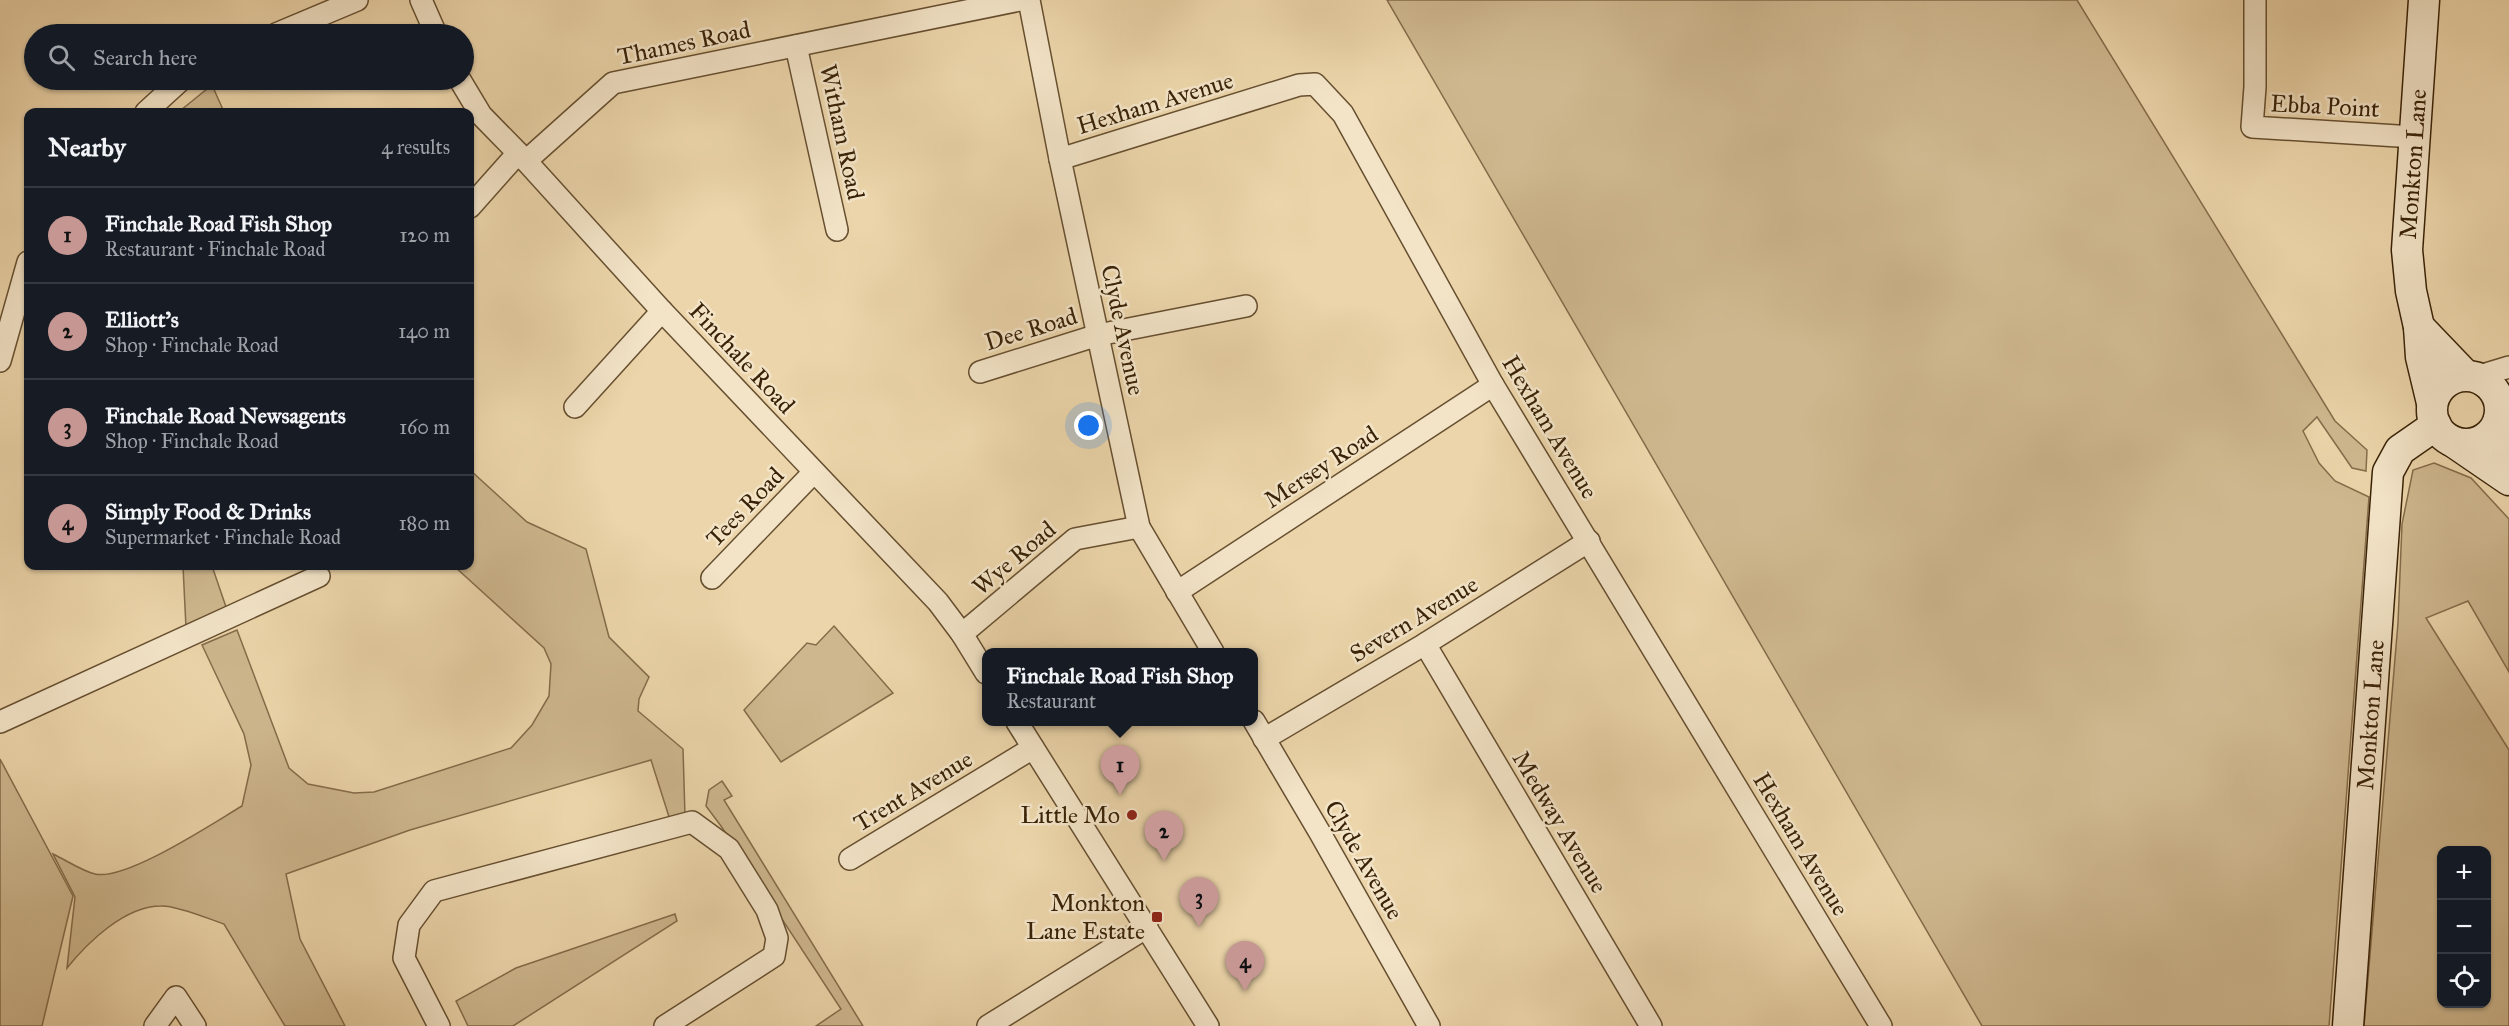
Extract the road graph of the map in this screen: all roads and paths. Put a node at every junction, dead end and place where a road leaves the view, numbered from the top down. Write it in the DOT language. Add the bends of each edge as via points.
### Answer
graph roads {
  1 [pos="357,0"];
  2 [pos="421,0"];
  3 [pos="1020,0"];
  4 [pos="1029,0"];
  5 [pos="2255,0"];
  6 [pos="2424,0"];
  7 [pos="300,24"];
  8 [pos="432,24"];
  9 [pos="796,46"];
  10 [pos="170,90"];
  11 [pos="466,90"];
  12 [pos="150,108"];
  13 [pos="2414,137"];
  14 [pos="522,157"];
  15 [pos="1060,159"];
  16 [pos="474,203"];
  17 [pos="837,230"];
  18 [pos="24,276"];
  19 [pos="1246,306"];
  20 [pos="662,311"];
  21 [pos="2420,327"];
  22 [pos="1098,335"];
  23 [pos="0,361"];
  24 [pos="2509,367"];
  25 [pos="980,372"];
  26 [pos="2471,376"];
  27 [pos="1494,385"];
  28 [pos="575,407"];
  29 [pos="2503,414"];
  30 [pos="2440,423"];
  31 [pos="2509,451"];
  32 [pos="814,472"];
  33 [pos="2509,480"];
  34 [pos="1139,527"];
  35 [pos="1589,541"];
  36 [pos="319,576"];
  37 [pos="712,578"];
  38 [pos="1177,592"];
  39 [pos="962,634"];
  40 [pos="1425,644"];
  41 [pos="1211,648"];
  42 [pos="982,665"];
  43 [pos="0,722"];
  44 [pos="1019,726"];
  45 [pos="1257,726"];
  46 [pos="1264,739"];
  47 [pos="1033,748"];
  48 [pos="850,859"];
  49 [pos="1147,927"];
  50 [pos="155,1026"];
  51 [pos="195,1026"];
  52 [pos="439,1026"];
  53 [pos="665,1026"];
  54 [pos="988,1026"];
  55 [pos="1208,1026"];
  56 [pos="1429,1026"];
  57 [pos="1651,1026"];
  58 [pos="1881,1026"];
  59 [pos="2348,1026"];
  1 -- 7 [label="street"];
  2 -- 8 [label="street"];
  3 -- 9 [label="street, Thames Road"];
  4 -- 15 [label="street, Clyde Avenue"];
  5 -- 13 [label="street, Ebba Point" via="2252,127"];
  6 -- 13 [label="street, Monkton Lane"];
  9 -- 14 [label="street, Thames Road" via="613,83"];
  9 -- 17 [label="street, Witham Road"];
  10 -- 12 [label="street"];
  11 -- 14 [label="street, Finchale Road" via="481,115"];
  13 -- 21 [label="street, Monkton Lane" via="2407,250 2410,291"];
  14 -- 16 [label="street, Thames Road"];
  14 -- 20 [label="street, Finchale Road"];
  15 -- 22 [label="street, Clyde Avenue"];
  15 -- 27 [label="street, Hexham Avenue" via="1299,85 1315,84 1342,114"];
  18 -- 23 [label="street"];
  19 -- 22 [label="street, Dee Road"];
  20 -- 28 [label="street"];
  20 -- 32 [label="street, Finchale Road"];
  21 -- 26 [label="street, Monkton Lane"];
  21 -- 30 [label="street, Monkton Lane" via="2421,357"];
  22 -- 25 [label="street, Dee Road"];
  22 -- 34 [label="street, Clyde Avenue"];
  24 -- 26 [label="street"];
  26 -- 29 [label="street" via="2486,381 2498,397"];
  26 -- 30 [label="street" via="2454,378 2437,392"];
  27 -- 35 [label="street, Hexham Avenue"];
  27 -- 38 [label="street, Mersey Road"];
  29 -- 30 [label="street" via="2495,428 2481,441 2471,444"];
  29 -- 31 [label="street"];
  30 -- 33 [label="street"];
  30 -- 59 [label="street, Monkton Lane" via="2400,450 2388,472"];
  32 -- 37 [label="street, Tees Road"];
  32 -- 39 [label="street, Finchale Road" via="938,602"];
  34 -- 38 [label="street, Clyde Avenue"];
  34 -- 39 [label="street, Wye Road" via="1075,539"];
  35 -- 40 [label="street, Severn Avenue"];
  35 -- 58 [label="street, Hexham Avenue"];
  36 -- 43 [label="street"];
  38 -- 41 [label="street, Clyde Avenue"];
  39 -- 42 [label="street, Finchale Road"];
  40 -- 46 [label="street, Severn Avenue"];
  40 -- 57 [label="street, Medway Avenue"];
  44 -- 47 [label="street"];
  45 -- 46 [label="street, Clyde Avenue"];
  46 -- 56 [label="street, Clyde Avenue"];
  47 -- 48 [label="street, Trent Avenue"];
  47 -- 49 [label="street"];
  49 -- 54 [label="street"];
  49 -- 55 [label="street"];
  50 -- 51 [label="street" via="176,997"];
  52 -- 53 [label="street" via="404,958 409,925 434,891 692,822 729,849 767,910 777,938 776,947 774,956"];
}
